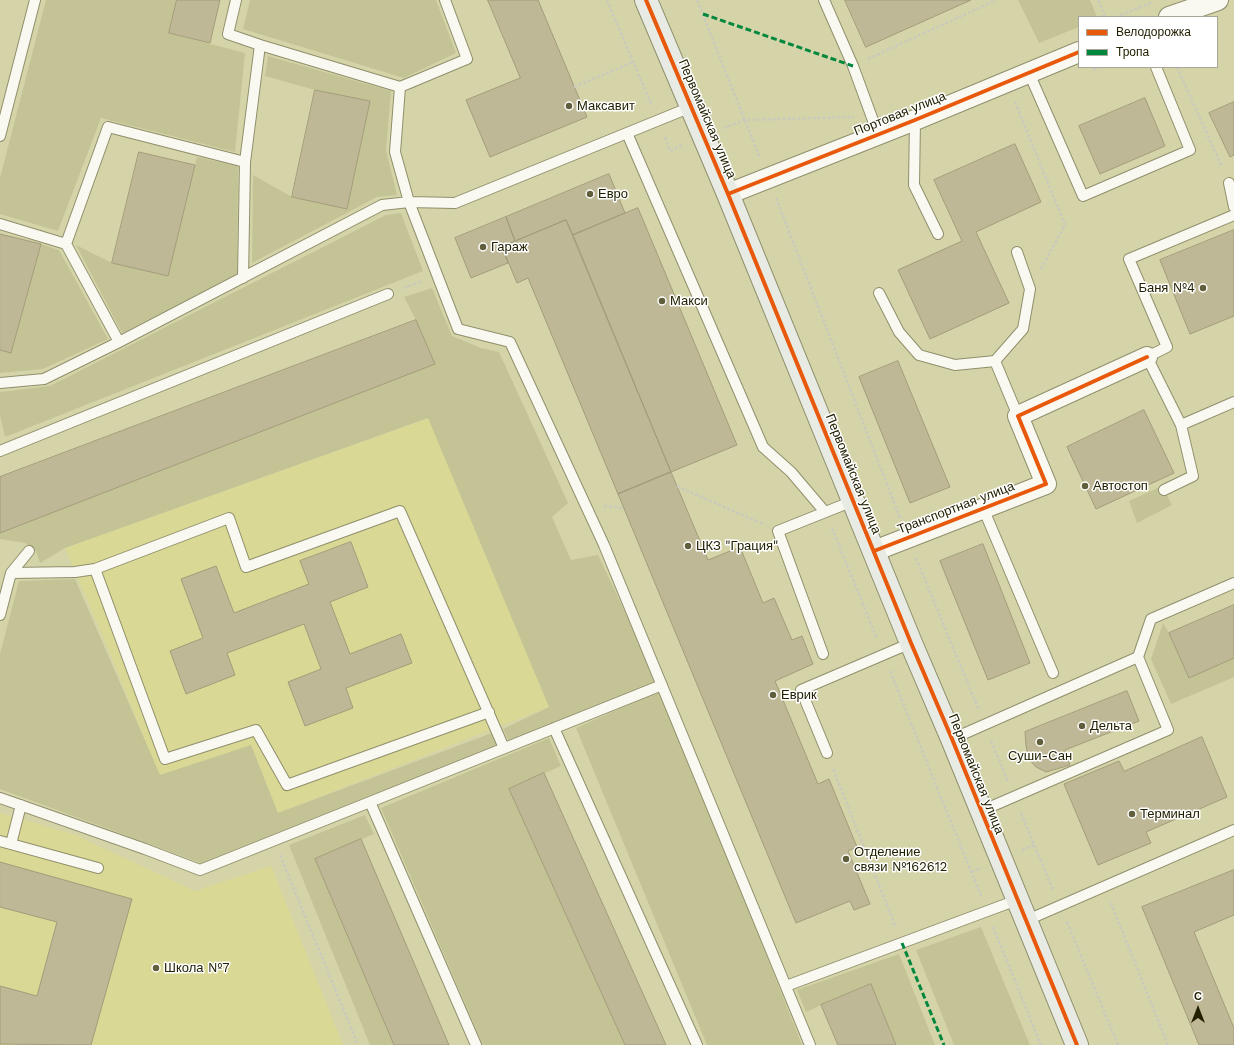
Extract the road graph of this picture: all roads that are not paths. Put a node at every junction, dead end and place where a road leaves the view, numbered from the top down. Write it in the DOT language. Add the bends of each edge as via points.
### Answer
graph roads {
  1 [pos="35,0"];
  2 [pos="236,0"];
  3 [pos="445,0"];
  4 [pos="646,0"];
  5 [pos="824,0"];
  6 [pos="1218,0"];
  7 [pos="1172,16"];
  8 [pos="260,45"];
  9 [pos="1078,52"];
  10 [pos="1156,68"];
  11 [pos="1029,73"];
  12 [pos="400,87"];
  13 [pos="691,108"];
  14 [pos="915,120"];
  15 [pos="875,125"];
  16 [pos="627,133"];
  17 [pos="0,136"];
  18 [pos="245,162"];
  19 [pos="1229,183"];
  20 [pos="728,194"];
  21 [pos="409,202"];
  22 [pos="1234,207"];
  23 [pos="1234,215"];
  24 [pos="0,224"];
  25 [pos="938,234"];
  26 [pos="66,244"];
  27 [pos="1017,252"];
  28 [pos="243,278"];
  29 [pos="879,293"];
  30 [pos="388,294"];
  31 [pos="119,342"];
  32 [pos="1147,357"];
  33 [pos="994,361"];
  34 [pos="0,383"];
  35 [pos="1234,402"];
  36 [pos="1018,416"];
  37 [pos="1181,425"];
  38 [pos="0,451"];
  39 [pos="1164,490"];
  40 [pos="853,501"];
  41 [pos="984,508"];
  42 [pos="825,512"];
  43 [pos="28,551"];
  44 [pos="874,551"];
  45 [pos="95,569"];
  46 [pos="11,573"];
  47 [pos="1234,583"];
  48 [pos="0,614"];
  49 [pos="911,643"];
  50 [pos="823,654"];
  51 [pos="1138,658"];
  52 [pos="1053,673"];
  53 [pos="662,685"];
  54 [pos="488,712"];
  55 [pos="554,728"];
  56 [pos="952,739"];
  57 [pos="504,748"];
  58 [pos="827,753"];
  59 [pos="0,798"];
  60 [pos="370,802"];
  61 [pos="21,805"];
  62 [pos="981,811"];
  63 [pos="1234,830"];
  64 [pos="0,841"];
  65 [pos="10,844"];
  66 [pos="98,868"];
  67 [pos="1017,900"];
  68 [pos="1025,921"];
  69 [pos="786,986"];
  70 [pos="476,1045"];
  71 [pos="697,1045"];
  72 [pos="810,1045"];
  73 [pos="1077,1045"];
  1 -- 17 [label="lane"];
  2 -- 8 [label="lane" via="228,34"];
  3 -- 12 [label="lane" via="467,58"];
  4 -- 13 [label="street, Первомайская улица"];
  5 -- 15 [label="lane"];
  6 -- 7 [label="street"];
  8 -- 12 [label="lane"];
  8 -- 18 [label="lane"];
  9 -- 11 [label="street, Портовая улица"];
  10 -- 11 [label="lane" via="1190,150 1083,196"];
  11 -- 14 [label="street, Портовая улица"];
  12 -- 21 [label="lane" via="395,152"];
  13 -- 16 [label="lane"];
  13 -- 20 [label="street, Первомайская улица"];
  14 -- 15 [label="street, Портовая улица"];
  14 -- 25 [label="lane" via="914,186"];
  15 -- 20 [label="street, Портовая улица" via="768,178"];
  16 -- 21 [label="lane" via="455,203"];
  16 -- 42 [label="lane" via="763,447 791,472"];
  18 -- 26 [label="lane" via="108,127"];
  18 -- 28 [label="lane"];
  19 -- 22 [label="lane"];
  20 -- 40 [label="street, Первомайская улица"];
  21 -- 28 [label="lane" via="382,205"];
  21 -- 53 [label="lane" via="458,329 510,342 604,545"];
  23 -- 32 [label="lane" via="1129,259 1167,348"];
  24 -- 26 [label="lane"];
  26 -- 31 [label="lane"];
  27 -- 33 [label="lane" via="1030,289 1023,329"];
  28 -- 31 [label="lane"];
  29 -- 33 [label="lane" via="899,332 919,355 955,365"];
  30 -- 38 [label="lane"];
  31 -- 34 [label="lane" via="44,379"];
  32 -- 36 [label="street"];
  32 -- 37 [label="lane"];
  33 -- 36 [label="lane"];
  35 -- 37 [label="lane"];
  36 -- 41 [label="street, Транспортная улица" via="1046,484"];
  37 -- 39 [label="lane" via="1193,476"];
  40 -- 42 [label="lane"];
  40 -- 44 [label="street, Первомайская улица"];
  41 -- 44 [label="street, Транспортная улица"];
  41 -- 52 [label="lane"];
  42 -- 50 [label="lane" via="778,531"];
  43 -- 46 [label="lane"];
  44 -- 49 [label="street, Первомайская улица"];
  45 -- 46 [label="lane" via="75,572"];
  45 -- 54 [label="lane" via="165,759 256,730 287,785"];
  45 -- 54 [label="lane" via="230,518 246,567 400,511"];
  46 -- 48 [label="lane"];
  47 -- 51 [label="lane" via="1152,619"];
  49 -- 56 [label="street, Первомайская улица"];
  49 -- 58 [label="lane" via="801,690"];
  51 -- 56 [label="lane"];
  51 -- 62 [label="lane" via="1168,730"];
  53 -- 55 [label="lane"];
  53 -- 69 [label="lane"];
  54 -- 57 [label="lane"];
  55 -- 57 [label="lane"];
  55 -- 71 [label="lane"];
  56 -- 62 [label="street, Первомайская улица"];
  57 -- 60 [label="lane"];
  59 -- 61 [label="lane"];
  60 -- 61 [label="lane" via="200,870"];
  60 -- 70 [label="lane"];
  61 -- 65 [label="lane"];
  62 -- 67 [label="street, Первомайская улица"];
  63 -- 68 [label="lane"];
  64 -- 65 [label="lane"];
  65 -- 66 [label="lane"];
  67 -- 68 [label="street, Первомайская улица"];
  67 -- 69 [label="lane"];
  68 -- 73 [label="street, Первомайская улица"];
  69 -- 72 [label="lane"];
}
